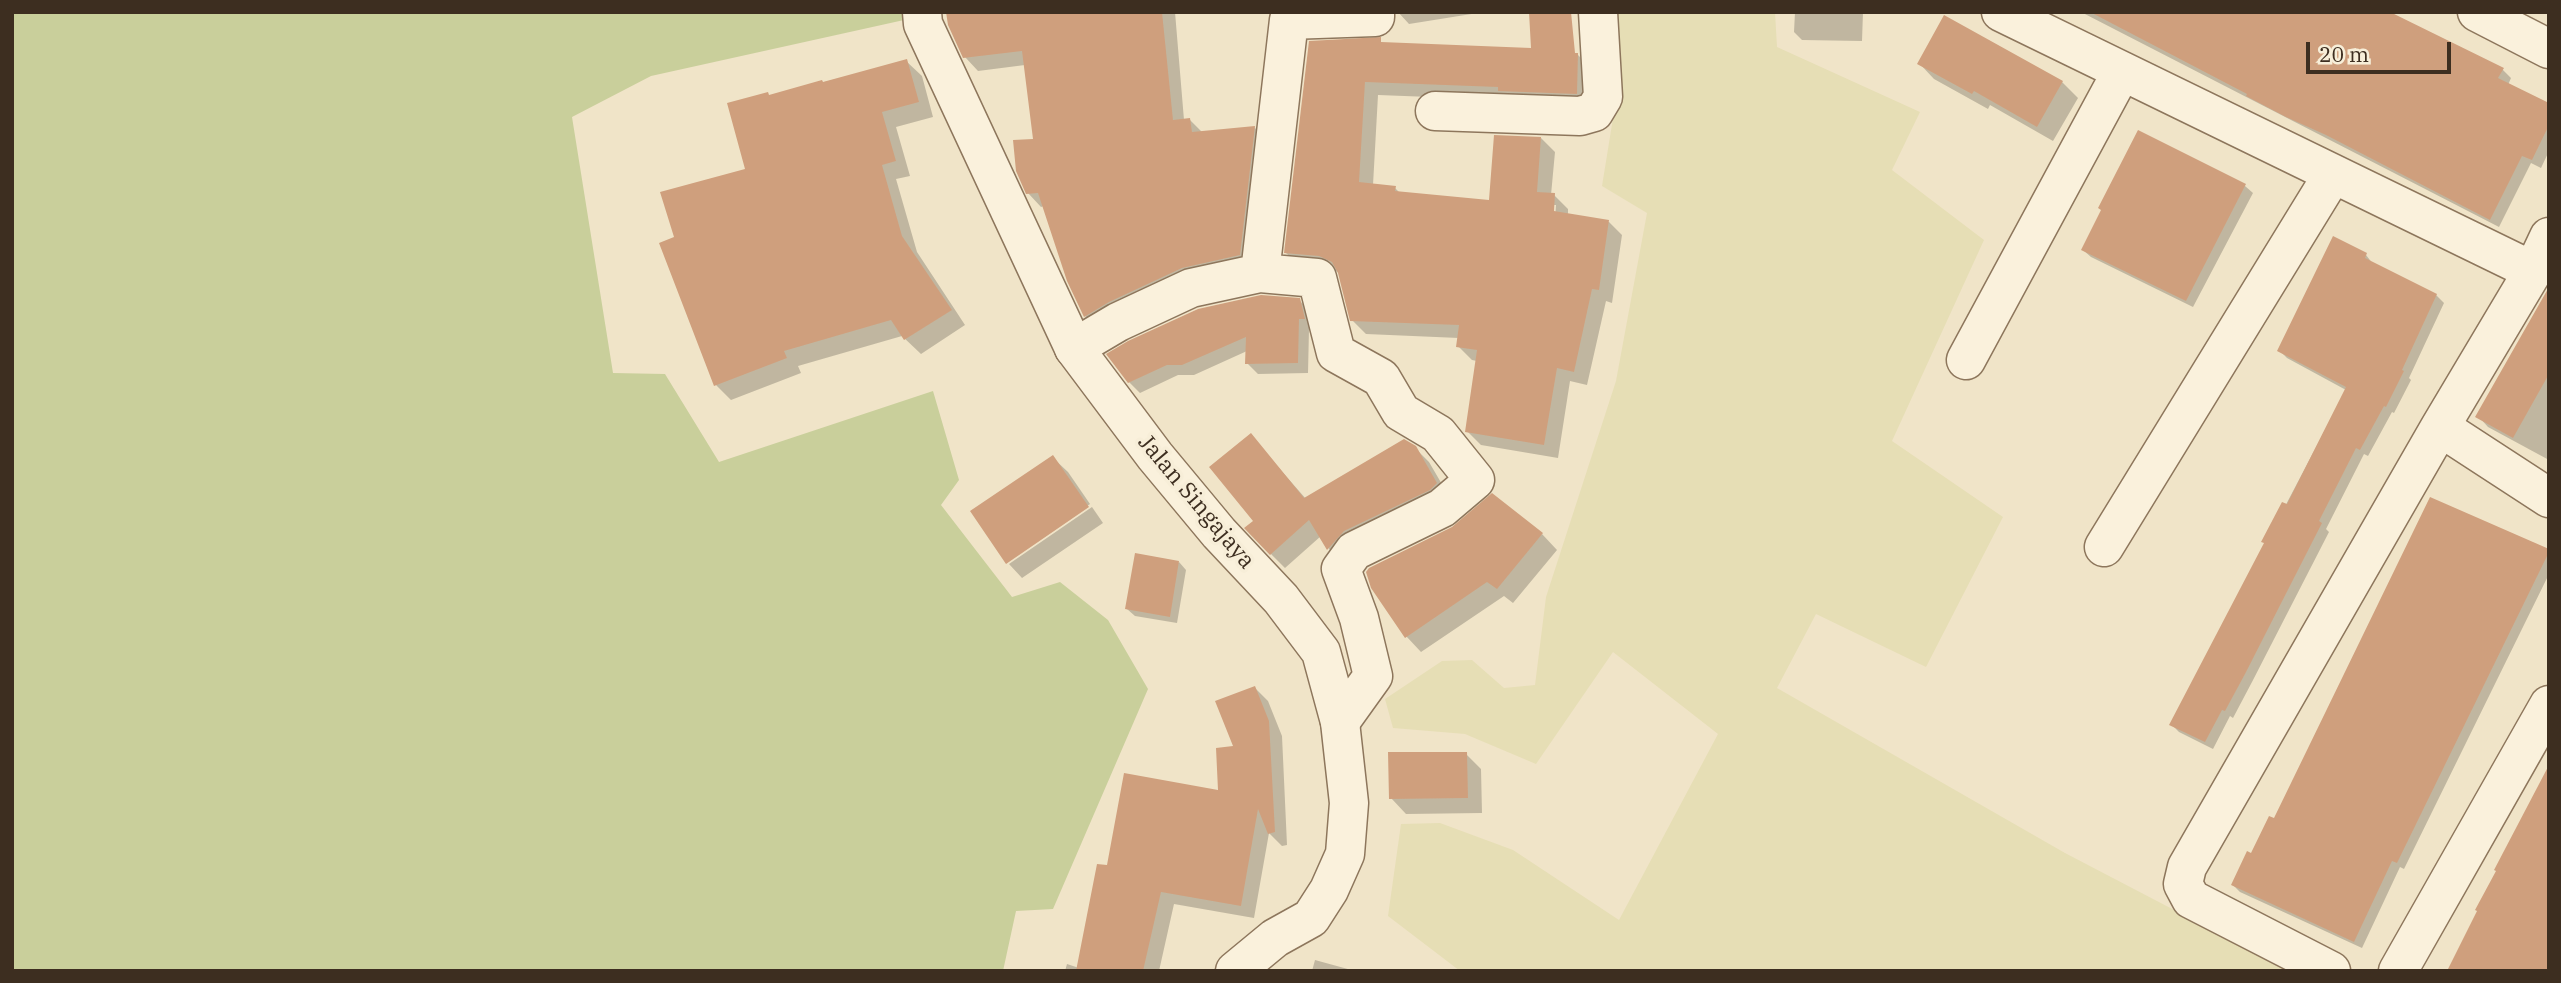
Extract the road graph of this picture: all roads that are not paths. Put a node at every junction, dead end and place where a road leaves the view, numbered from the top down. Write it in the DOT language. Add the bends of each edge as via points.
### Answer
graph roads {
  1 [pos="922,12"];
  2 [pos="1375,12"];
  3 [pos="1598,12"];
  4 [pos="2001,12"];
  5 [pos="2477,12"];
  6 [pos="2549,49"];
  7 [pos="2122,71"];
  8 [pos="1435,111"];
  9 [pos="2333,174"];
  10 [pos="2549,237"];
  11 [pos="2533,271"];
  12 [pos="1260,273"];
  13 [pos="1074,348"];
  14 [pos="1966,360"];
  15 [pos="2440,427"];
  16 [pos="2549,498"];
  17 [pos="2104,547"];
  18 [pos="2549,705"];
  19 [pos="1340,723"];
  20 [pos="1271,955"];
  21 [pos="1235,971"];
  22 [pos="2331,971"];
  23 [pos="2398,971"];
  1 -- 13 [label="street, Jalan Singajaya" via="923,24"];
  2 -- 12 [label="street" via="1375,16 1289,20"];
  3 -- 8 [label="street" via="1603,97 1594,112 1580,116"];
  4 -- 7 [label="street"];
  5 -- 6 [label="street"];
  7 -- 9 [label="street"];
  7 -- 14 [label="street"];
  9 -- 11 [label="street"];
  9 -- 17 [label="street"];
  10 -- 11 [label="street"];
  11 -- 15 [label="street"];
  12 -- 13 [label="street" via="1191,288 1118,321"];
  12 -- 19 [label="street" via="1317,278 1336,353 1381,378 1401,412 1438,434 1475,481 1442,508 1354,551 1341,569 1373,676"];
  13 -- 19 [label="street, Jalan Singajaya" via="1155,456 1282,599 1321,652"];
  15 -- 16 [label="street"];
  15 -- 22 [label="street" via="2187,867 2183,884 2191,899"];
  18 -- 23 [label="street"];
  19 -- 20 [label="street, Jalan Singajaya" via="1349,803 1345,854 1311,918"];
  20 -- 21 [label="street, Jalan Singajaya"];
}
